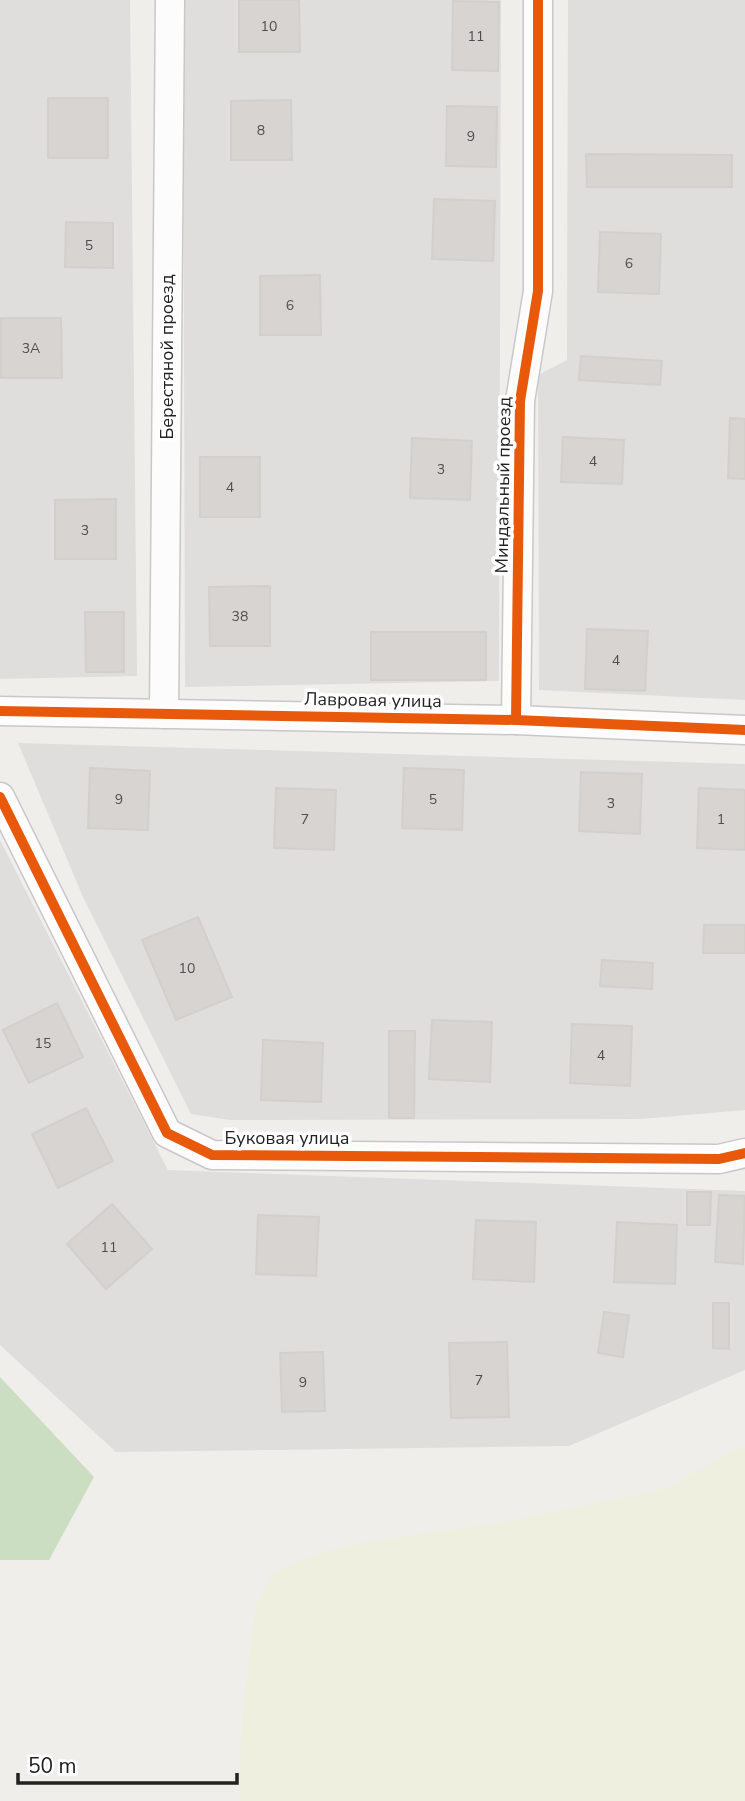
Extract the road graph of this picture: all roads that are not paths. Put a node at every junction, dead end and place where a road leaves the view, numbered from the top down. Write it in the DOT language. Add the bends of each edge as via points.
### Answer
graph roads {
  1 [pos="170,0"];
  2 [pos="538,0"];
  3 [pos="0,710"];
  4 [pos="164,714"];
  5 [pos="516,719"];
  6 [pos="745,730"];
  7 [pos="0,797"];
  8 [pos="745,1153"];
  1 -- 4 [label="street, Берестяной проезд"];
  2 -- 5 [label="street, Миндальный проезд" via="538,291 520,401"];
  3 -- 4 [label="street, Лавровая улица"];
  4 -- 5 [label="street, Лавровая улица"];
  5 -- 6 [label="street, Лавровая улица"];
  7 -- 8 [label="street, Буковая улица" via="167,1133 201,1150 212,1155 705,1159"];
}
